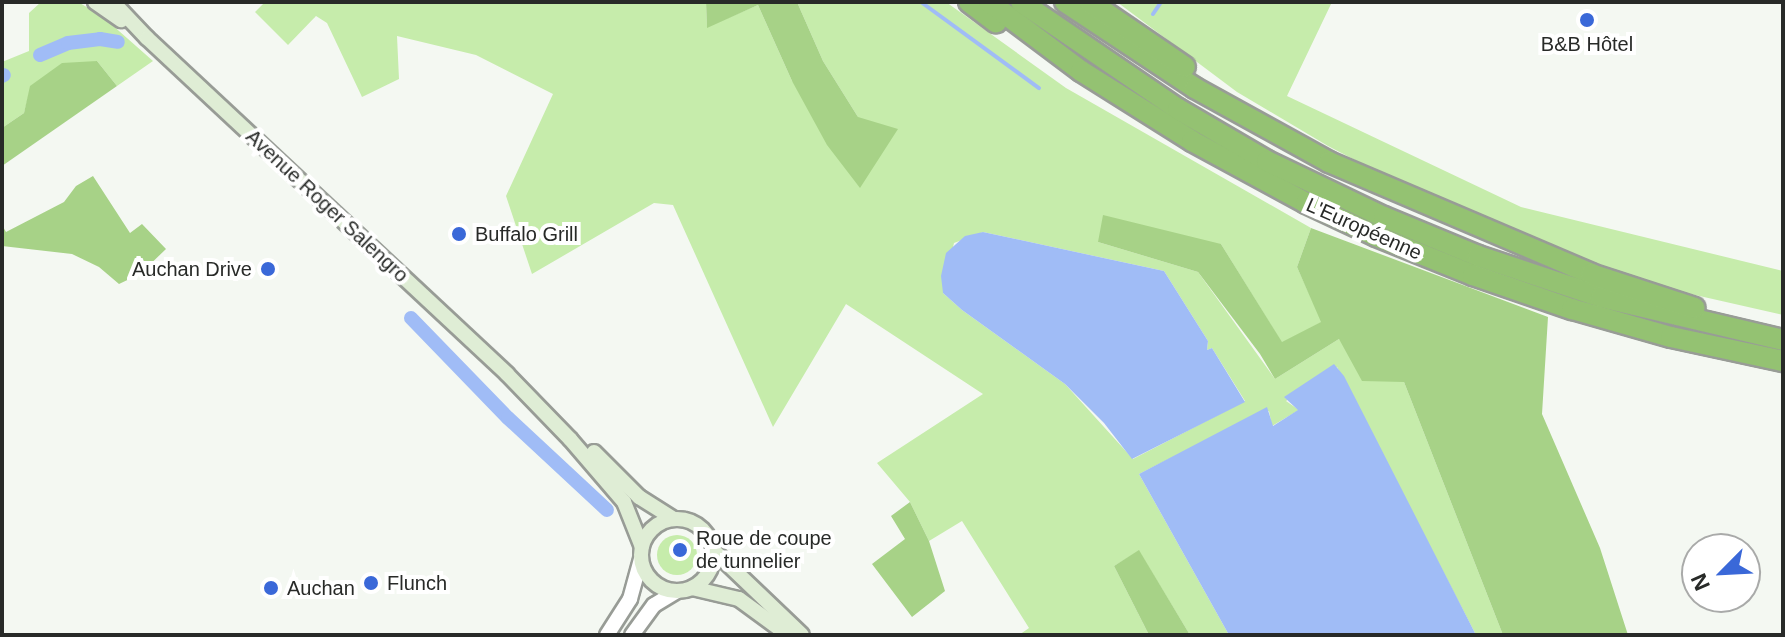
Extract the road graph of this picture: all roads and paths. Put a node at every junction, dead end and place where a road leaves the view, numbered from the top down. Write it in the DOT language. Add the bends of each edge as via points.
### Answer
graph roads {
  1 [pos="95,2"];
  2 [pos="113,2"];
  3 [pos="969,2"];
  4 [pos="989,2"];
  5 [pos="1021,2"];
  6 [pos="1065,2"];
  7 [pos="1090,2"];
  8 [pos="147,38"];
  9 [pos="1126,100"];
  10 [pos="1379,185"];
  11 [pos="1783,329"];
  12 [pos="1783,340"];
  13 [pos="1783,361"];
  14 [pos="507,374"];
  15 [pos="674,519"];
  16 [pos="712,549"];
  17 [pos="642,553"];
  18 [pos="684,589"];
  19 [pos="607,635"];
  20 [pos="632,635"];
  21 [pos="788,635"];
  22 [pos="802,635"];
  1 -- 8 [label="main road, Avenue Roger Salengro"];
  2 -- 8 [label="main road, Avenue Roger Salengro"];
  3 -- 9 [label="highway" via="1065,71"];
  4 -- 9 [label="highway, L'Européenne"];
  5 -- 12 [label="highway, L'Européenne" via="1189,116 1267,161 1384,217 1589,293"];
  6 -- 10 [label="highway" via="1211,98"];
  7 -- 10 [label="highway" via="1245,106"];
  8 -- 14 [label="main road, Avenue Roger Salengro"];
  9 -- 13 [label="highway, L'Européenne" via="1271,185 1436,261 1622,324"];
  10 -- 11 [label="highway" via="1611,281"];
  14 -- 15 [label="main road, Avenue Roger Salengro" via="639,497"];
  14 -- 17 [label="main road, Avenue Roger Salengro" via="619,496"];
  15 -- 16 [label="main road" via="697,526"];
  15 -- 17 [label="main road" via="654,527"];
  16 -- 18 [label="main road" via="708,572"];
  16 -- 22 [label="main road"];
  17 -- 18 [label="main road" via="653,582"];
  17 -- 19 [label="street" via="633,593"];
  18 -- 20 [label="street" via="654,605"];
  18 -- 21 [label="main road" via="739,599"];
}
